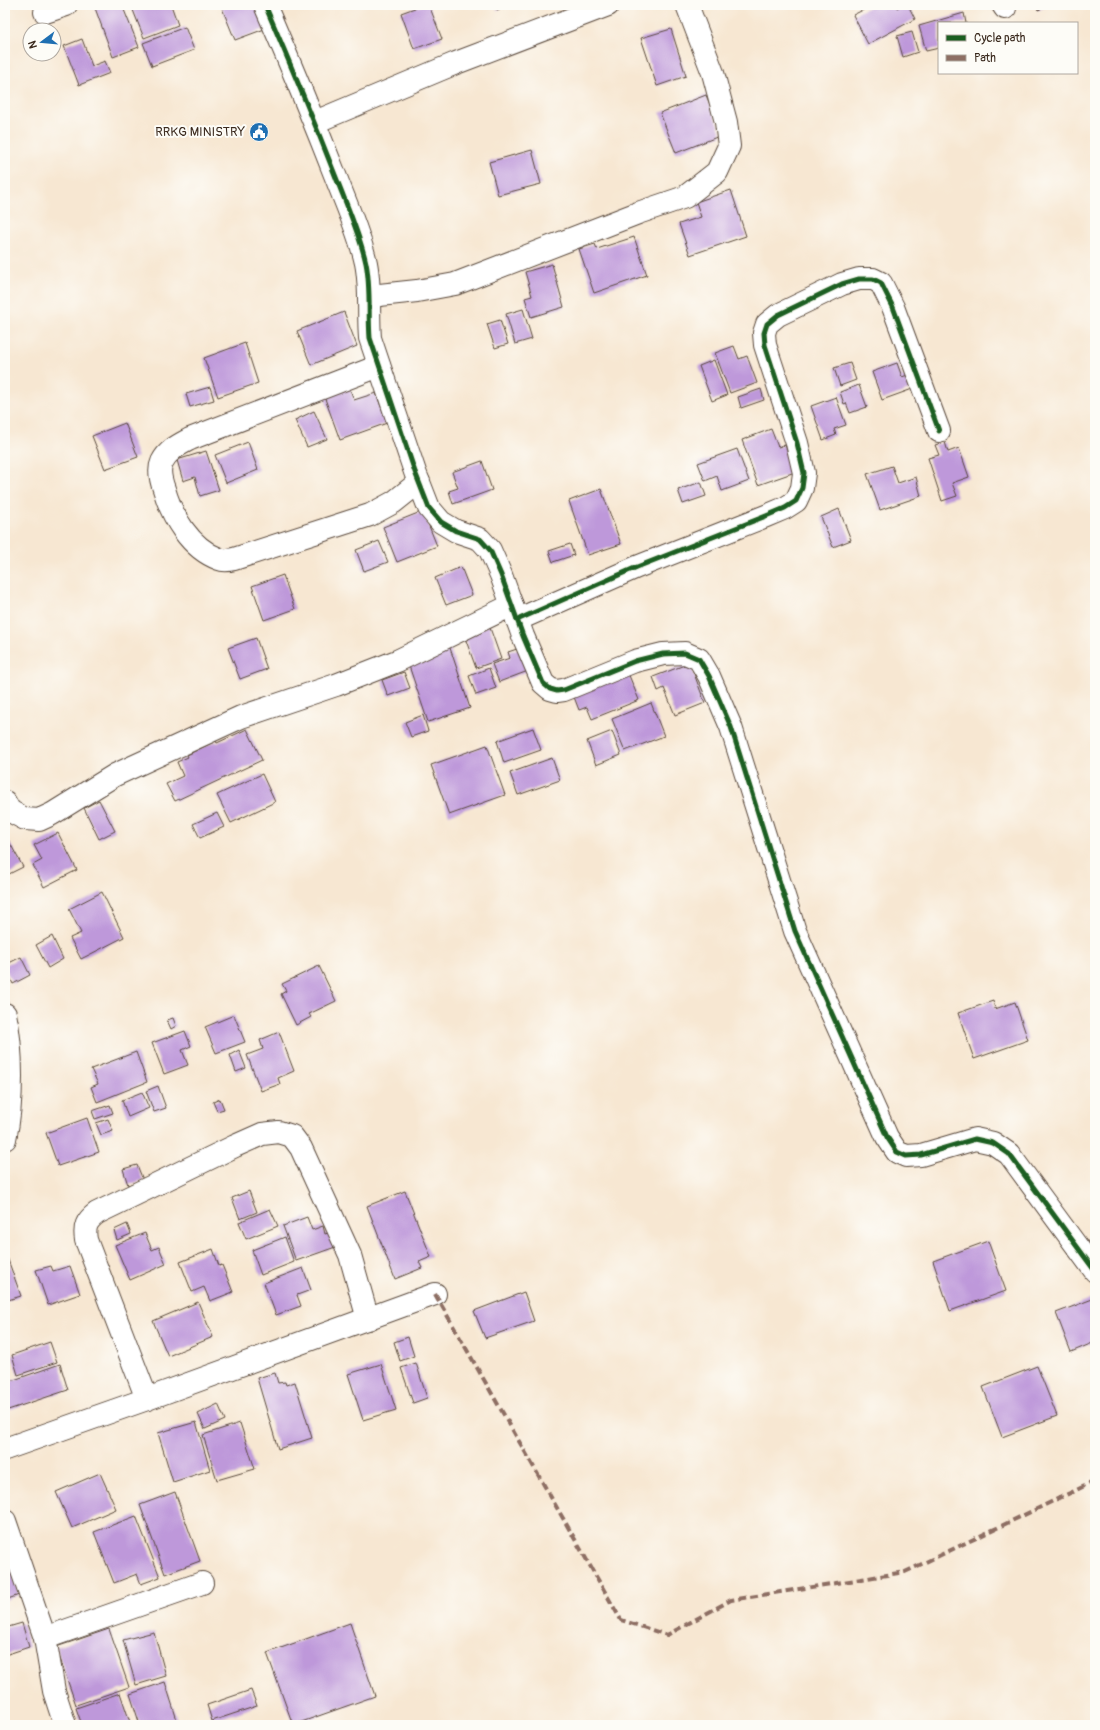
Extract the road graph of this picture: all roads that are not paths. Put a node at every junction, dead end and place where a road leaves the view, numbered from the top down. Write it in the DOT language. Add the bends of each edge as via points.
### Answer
graph roads {
  1 [pos="66,5"];
  2 [pos="265,5"];
  3 [pos="608,5"];
  4 [pos="687,5"];
  5 [pos="45,12"];
  6 [pos="315,122"];
  7 [pos="370,296"];
  8 [pos="379,366"];
  9 [pos="939,431"];
  10 [pos="419,482"];
  11 [pos="515,613"];
  12 [pos="5,802"];
  13 [pos="5,1014"];
  14 [pos="5,1139"];
  15 [pos="1094,1271"];
  16 [pos="434,1294"];
  17 [pos="368,1319"];
  18 [pos="147,1399"];
  19 [pos="5,1449"];
  20 [pos="5,1521"];
  21 [pos="202,1584"];
  22 [pos="45,1638"];
  23 [pos="64,1725"];
  1 -- 5 [label="street"];
  2 -- 6 [label="street"];
  3 -- 6 [label="street" via="456,63"];
  4 -- 7 [label="street" via="713,73 726,122 729,146 717,172 685,197 455,284"];
  6 -- 7 [label="street" via="366,262"];
  7 -- 8 [label="street" via="370,338"];
  8 -- 10 [label="street"];
  8 -- 10 [label="street" via="190,439 168,452 162,463 160,477 167,502 187,536 209,554 221,560 234,559 370,514 394,502"];
  9 -- 11 [label="street" via="893,307 881,283 873,279 859,279 842,284 778,315 767,324 764,333 765,345 798,443 804,473 802,488 796,501 766,516"];
  10 -- 11 [label="street" via="429,508 442,522 456,531 480,539 490,550"];
  11 -- 12 [label="street" via="336,685 241,717 115,775 39,820 25,818 10,811"];
  11 -- 15 [label="street" via="543,683 557,691 636,661 663,654 685,652 699,659 731,727 795,931 887,1137 897,1152 906,1156 921,1155 975,1139 993,1142 1009,1154"];
  13 -- 14 [label="street" via="9,1032 10,1072"];
  16 -- 17 [label="street"];
  17 -- 18 [label="street"];
  17 -- 18 [label="street" via="350,1255 302,1148 292,1136 279,1132 262,1134 97,1213 88,1220 84,1229"];
  18 -- 19 [label="street"];
  20 -- 22 [label="street"];
  21 -- 22 [label="street"];
  22 -- 23 [label="street" via="54,1691"];
}
